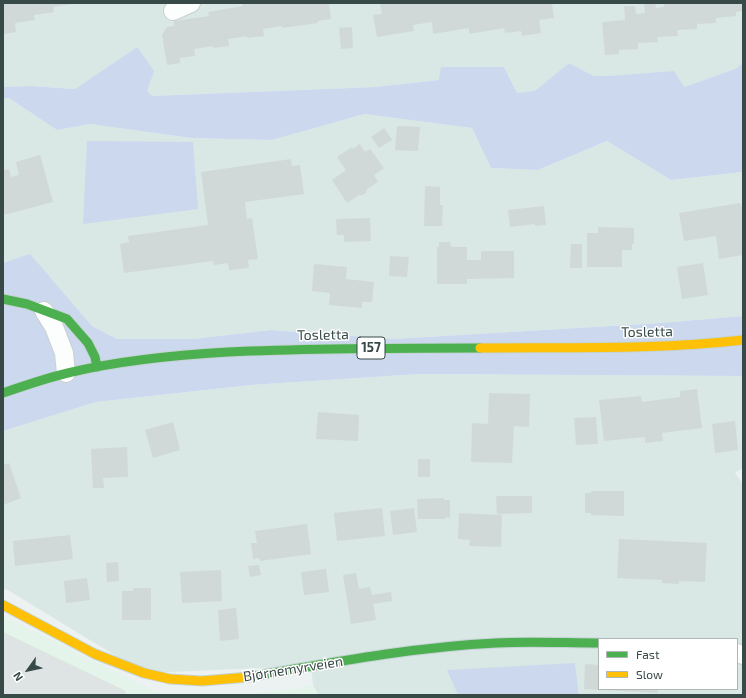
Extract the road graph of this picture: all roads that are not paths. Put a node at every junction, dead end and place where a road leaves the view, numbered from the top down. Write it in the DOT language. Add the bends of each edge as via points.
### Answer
graph roads {
  1 [pos="191,3"];
  2 [pos="173,11"];
  3 [pos="3,299"];
  4 [pos="44,311"];
  5 [pos="743,340"];
  6 [pos="97,367"];
  7 [pos="66,373"];
  8 [pos="3,393"];
  9 [pos="3,605"];
  10 [pos="598,643"];
  1 -- 2 [label="street"];
  3 -- 4 [label="main road"];
  4 -- 6 [label="main road" via="67,319 88,343"];
  4 -- 7 [label="street" via="54,327 64,354"];
  5 -- 6 [label="main road, Tosletta / 157" via="659,347 236,351"];
  6 -- 7 [label="main road, Tosletta / 157"];
  7 -- 8 [label="main road, Tosletta / 157"];
  9 -- 10 [label="main road, Bjørnemyrveien" via="95,654 144,673 170,679 202,681 244,678 422,649 496,642"];
}
